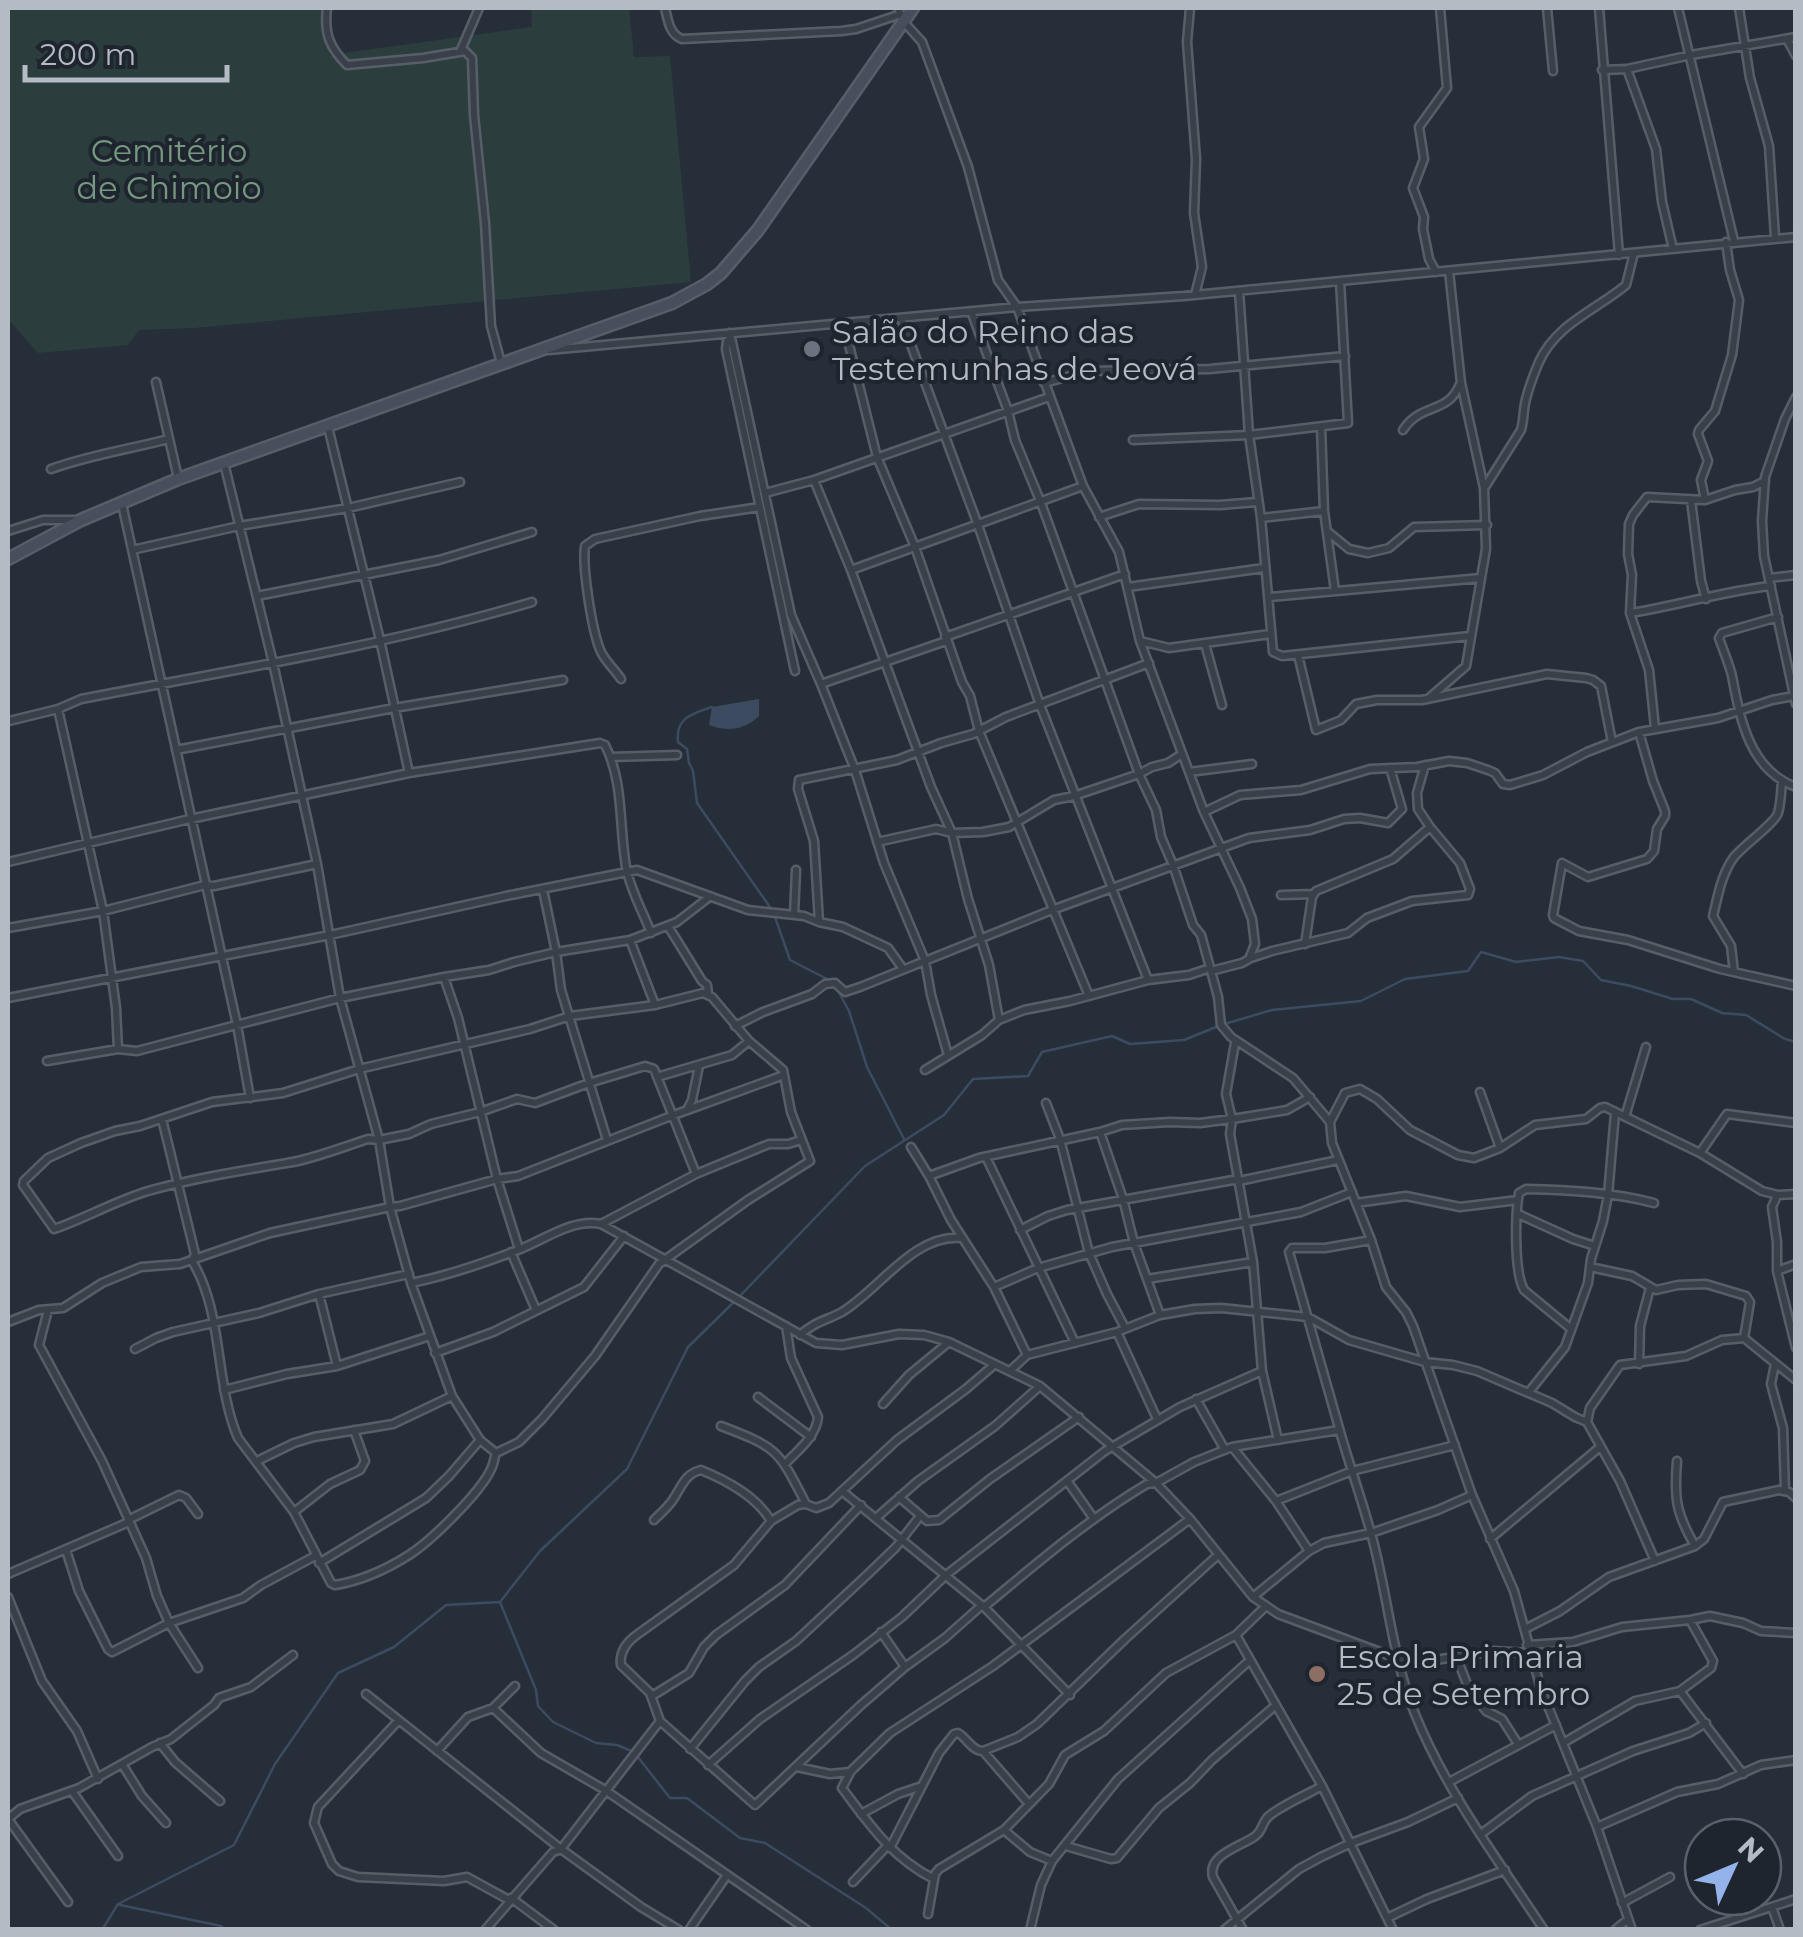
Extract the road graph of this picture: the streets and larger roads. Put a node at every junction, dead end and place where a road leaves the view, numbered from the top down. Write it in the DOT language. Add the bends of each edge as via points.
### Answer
graph roads {
  1 [pos="327,8"];
  2 [pos="479,8"];
  3 [pos="665,8"];
  4 [pos="913,8"];
  5 [pos="1190,8"];
  6 [pos="1440,8"];
  7 [pos="1547,8"];
  8 [pos="1599,8"];
  9 [pos="1678,8"];
  10 [pos="1739,8"];
  11 [pos="901,14"];
  12 [pos="1791,38"];
  13 [pos="1746,47"];
  14 [pos="460,52"];
  15 [pos="1691,55"];
  16 [pos="1796,56"];
  17 [pos="1627,69"];
  18 [pos="1602,70"];
  19 [pos="1553,71"];
  20 [pos="1775,237"];
  21 [pos="1796,237"];
  22 [pos="1730,242"];
  23 [pos="1672,248"];
  24 [pos="1634,253"];
  25 [pos="1619,255"];
  26 [pos="1449,271"];
  27 [pos="1436,272"];
  28 [pos="1340,282"];
  29 [pos="1239,291"];
  30 [pos="1195,295"];
  31 [pos="1017,307"];
  32 [pos="971,312"];
  33 [pos="901,318"];
  34 [pos="849,322"];
  35 [pos="731,336"];
  36 [pos="543,351"];
  37 [pos="1344,356"];
  38 [pos="502,364"];
  39 [pos="1244,365"];
  40 [pos="156,382"];
  41 [pos="1044,383"];
  42 [pos="1461,383"];
  43 [pos="1050,397"];
  44 [pos="1796,397"];
  45 [pos="1008,411"];
  46 [pos="327,426"];
  47 [pos="1321,427"];
  48 [pos="1404,430"];
  49 [pos="945,435"];
  50 [pos="1249,435"];
  51 [pos="169,439"];
  52 [pos="1133,440"];
  53 [pos="877,457"];
  54 [pos="224,463"];
  55 [pos="51,469"];
  56 [pos="178,480"];
  57 [pos="814,480"];
  58 [pos="1765,481"];
  59 [pos="460,482"];
  60 [pos="1083,486"];
  61 [pos="1484,488"];
  62 [pos="765,492"];
  63 [pos="1691,500"];
  64 [pos="1705,500"];
  65 [pos="122,502"];
  66 [pos="1257,502"];
  67 [pos="1041,503"];
  68 [pos="760,507"];
  69 [pos="348,508"];
  70 [pos="1324,511"];
  71 [pos="1100,516"];
  72 [pos="1260,518"];
  73 [pos="81,520"];
  74 [pos="978,525"];
  75 [pos="1486,525"];
  76 [pos="239,526"];
  77 [pos="1327,530"];
  78 [pos="8,531"];
  79 [pos="532,532"];
  80 [pos="914,547"];
  81 [pos="132,550"];
  82 [pos="8,559"];
  83 [pos="1264,568"];
  84 [pos="851,570"];
  85 [pos="363,574"];
  86 [pos="1125,574"];
  87 [pos="1796,575"];
  88 [pos="1482,578"];
  89 [pos="1770,582"];
  90 [pos="1128,587"];
  91 [pos="1336,591"];
  92 [pos="1072,592"];
  93 [pos="257,596"];
  94 [pos="1269,597"];
  95 [pos="1706,600"];
  96 [pos="532,602"];
  97 [pos="1009,614"];
  98 [pos="1630,614"];
  99 [pos="1778,617"];
  100 [pos="1270,634"];
  101 [pos="1470,636"];
  102 [pos="946,639"];
  103 [pos="380,640"];
  104 [pos="1140,641"];
  105 [pos="1204,644"];
  106 [pos="1298,655"];
  107 [pos="1791,656"];
  108 [pos="884,661"];
  109 [pos="273,663"];
  110 [pos="1149,663"];
  111 [pos="794,671"];
  112 [pos="621,678"];
  113 [pos="563,680"];
  114 [pos="1105,681"];
  115 [pos="162,684"];
  116 [pos="821,684"];
  117 [pos="1428,698"];
  118 [pos="1794,700"];
  119 [pos="1040,705"];
  120 [pos="1222,705"];
  121 [pos="58,708"];
  122 [pos="394,708"];
  123 [pos="1738,711"];
  124 [pos="9,721"];
  125 [pos="287,728"];
  126 [pos="1655,728"];
  127 [pos="979,731"];
  128 [pos="1638,732"];
  129 [pos="1612,742"];
  130 [pos="176,750"];
  131 [pos="918,752"];
  132 [pos="1182,754"];
  133 [pos="676,756"];
  134 [pos="611,757"];
  135 [pos="1252,764"];
  136 [pos="1424,765"];
  137 [pos="1390,768"];
  138 [pos="855,770"];
  139 [pos="1189,772"];
  140 [pos="409,773"];
  141 [pos="1139,774"];
  142 [pos="1782,781"];
  143 [pos="1796,786"];
  144 [pos="1074,796"];
  145 [pos="301,798"];
  146 [pos="1204,812"];
  147 [pos="190,819"];
  148 [pos="1016,822"];
  149 [pos="1430,827"];
  150 [pos="952,833"];
  151 [pos="877,842"];
  152 [pos="86,843"];
  153 [pos="1221,848"];
  154 [pos="8,862"];
  155 [pos="318,864"];
  156 [pos="1173,865"];
  157 [pos="626,870"];
  158 [pos="796,870"];
  159 [pos="206,885"];
  160 [pos="1113,887"];
  161 [pos="543,890"];
  162 [pos="1314,894"];
  163 [pos="1281,895"];
  164 [pos="710,898"];
  165 [pos="103,910"];
  166 [pos="1052,910"];
  167 [pos="794,915"];
  168 [pos="819,922"];
  169 [pos="668,926"];
  170 [pos="8,928"];
  171 [pos="651,933"];
  172 [pos="330,934"];
  173 [pos="1255,937"];
  174 [pos="982,939"];
  175 [pos="630,940"];
  176 [pos="1305,944"];
  177 [pos="1272,951"];
  178 [pos="556,952"];
  179 [pos="221,956"];
  180 [pos="1249,959"];
  181 [pos="926,961"];
  182 [pos="903,969"];
  183 [pos="1210,970"];
  184 [pos="1734,972"];
  185 [pos="444,977"];
  186 [pos="112,978"];
  187 [pos="1148,980"];
  188 [pos="1796,986"];
  189 [pos="708,994"];
  190 [pos="1089,996"];
  191 [pos="8,998"];
  192 [pos="340,998"];
  193 [pos="655,1005"];
  194 [pos="570,1016"];
  195 [pos="999,1020"];
  196 [pos="236,1025"];
  197 [pos="736,1026"];
  198 [pos="749,1041"];
  199 [pos="1235,1041"];
  200 [pos="464,1043"];
  201 [pos="1646,1047"];
  202 [pos="118,1050"];
  203 [pos="948,1055"];
  204 [pos="47,1061"];
  205 [pos="699,1066"];
  206 [pos="359,1069"];
  207 [pos="925,1070"];
  208 [pos="784,1075"];
  209 [pos="657,1077"];
  210 [pos="588,1083"];
  211 [pos="1480,1092"];
  212 [pos="1310,1097"];
  213 [pos="250,1098"];
  214 [pos="1046,1103"];
  215 [pos="685,1111"];
  216 [pos="480,1112"];
  217 [pos="1615,1113"];
  218 [pos="671,1116"];
  219 [pos="1624,1117"];
  220 [pos="162,1119"];
  221 [pos="1232,1119"];
  222 [pos="1330,1122"];
  223 [pos="1796,1123"];
  224 [pos="1100,1132"];
  225 [pos="1060,1139"];
  226 [pos="379,1140"];
  227 [pos="608,1140"];
  228 [pos="801,1140"];
  229 [pos="912,1147"];
  230 [pos="1500,1148"];
  231 [pos="1700,1153"];
  232 [pos="986,1158"];
  233 [pos="1338,1160"];
  234 [pos="696,1174"];
  235 [pos="930,1176"];
  236 [pos="497,1179"];
  237 [pos="1239,1181"];
  238 [pos="178,1184"];
  239 [pos="1352,1192"];
  240 [pos="1796,1194"];
  241 [pos="1608,1195"];
  242 [pos="1778,1195"];
  243 [pos="1123,1199"];
  244 [pos="1518,1200"];
  245 [pos="1356,1203"];
  246 [pos="1654,1203"];
  247 [pos="390,1206"];
  248 [pos="1079,1208"];
  249 [pos="1518,1214"];
  250 [pos="1244,1222"];
  251 [pos="601,1224"];
  252 [pos="1020,1230"];
  253 [pos="624,1236"];
  254 [pos="962,1238"];
  255 [pos="1372,1240"];
  256 [pos="1134,1243"];
  257 [pos="1595,1246"];
  258 [pos="515,1251"];
  259 [pos="1090,1254"];
  260 [pos="666,1260"];
  261 [pos="192,1261"];
  262 [pos="1253,1262"];
  263 [pos="1796,1264"];
  264 [pos="1590,1267"];
  265 [pos="1038,1268"];
  266 [pos="1777,1271"];
  267 [pos="410,1279"];
  268 [pos="1147,1279"];
  269 [pos="994,1287"];
  270 [pos="1650,1288"];
  271 [pos="319,1294"];
  272 [pos="48,1310"];
  273 [pos="536,1310"];
  274 [pos="1258,1312"];
  275 [pos="1160,1315"];
  276 [pos="1308,1317"];
  277 [pos="8,1322"];
  278 [pos="212,1323"];
  279 [pos="786,1326"];
  280 [pos="1570,1328"];
  281 [pos="1121,1330"];
  282 [pos="1793,1331"];
  283 [pos="800,1335"];
  284 [pos="430,1336"];
  285 [pos="1744,1338"];
  286 [pos="949,1342"];
  287 [pos="1076,1343"];
  288 [pos="1796,1348"];
  289 [pos="135,1349"];
  290 [pos="436,1352"];
  291 [pos="1027,1354"];
  292 [pos="1425,1362"];
  293 [pos="995,1364"];
  294 [pos="1640,1364"];
  295 [pos="1775,1364"];
  296 [pos="337,1366"];
  297 [pos="1010,1371"];
  298 [pos="1262,1371"];
  299 [pos="1796,1380"];
  300 [pos="1040,1386"];
  301 [pos="224,1390"];
  302 [pos="1529,1392"];
  303 [pos="452,1396"];
  304 [pos="758,1397"];
  305 [pos="1196,1399"];
  306 [pos="883,1404"];
  307 [pos="1079,1417"];
  308 [pos="1157,1420"];
  309 [pos="1587,1422"];
  310 [pos="721,1426"];
  311 [pos="354,1430"];
  312 [pos="1339,1430"];
  313 [pos="811,1437"];
  314 [pos="480,1440"];
  315 [pos="1278,1440"];
  316 [pos="1114,1446"];
  317 [pos="1456,1446"];
  318 [pos="1601,1446"];
  319 [pos="1229,1448"];
  320 [pos="496,1453"];
  321 [pos="1677,1461"];
  322 [pos="257,1462"];
  323 [pos="785,1464"];
  324 [pos="1352,1471"];
  325 [pos="1068,1482"];
  326 [pos="1156,1483"];
  327 [pos="1785,1490"];
  328 [pos="842,1491"];
  329 [pos="1472,1495"];
  330 [pos="900,1497"];
  331 [pos="1796,1498"];
  332 [pos="1276,1501"];
  333 [pos="806,1504"];
  334 [pos="861,1506"];
  335 [pos="294,1512"];
  336 [pos="198,1514"];
  337 [pos="920,1516"];
  338 [pos="876,1518"];
  339 [pos="1094,1519"];
  340 [pos="654,1520"];
  341 [pos="1190,1520"];
  342 [pos="128,1521"];
  343 [pos="771,1521"];
  344 [pos="1371,1533"];
  345 [pos="900,1539"];
  346 [pos="1490,1539"];
  347 [pos="1695,1546"];
  348 [pos="66,1550"];
  349 [pos="1309,1551"];
  350 [pos="1218,1555"];
  351 [pos="317,1559"];
  352 [pos="1655,1561"];
  353 [pos="8,1574"];
  354 [pos="946,1575"];
  355 [pos="8,1597"];
  356 [pos="1253,1597"];
  357 [pos="983,1606"];
  358 [pos="1266,1606"];
  359 [pos="1690,1620"];
  360 [pos="169,1623"];
  361 [pos="1525,1629"];
  362 [pos="881,1632"];
  363 [pos="1796,1632"];
  364 [pos="1236,1634"];
  365 [pos="1020,1644"];
  366 [pos="1528,1649"];
  367 [pos="293,1656"];
  368 [pos="1456,1656"];
  369 [pos="1396,1658"];
  370 [pos="1250,1660"];
  371 [pos="905,1667"];
  372 [pos="198,1668"];
  373 [pos="515,1686"];
  374 [pos="1680,1690"];
  375 [pos="366,1694"];
  376 [pos="1070,1695"];
  377 [pos="652,1696"];
  378 [pos="1276,1704"];
  379 [pos="493,1708"];
  380 [pos="398,1721"];
  381 [pos="660,1722"];
  382 [pos="1706,1723"];
  383 [pos="1556,1724"];
  384 [pos="160,1743"];
  385 [pos="1563,1743"];
  386 [pos="1518,1744"];
  387 [pos="690,1749"];
  388 [pos="437,1751"];
  389 [pos="983,1752"];
  390 [pos="1796,1760"];
  391 [pos="122,1764"];
  392 [pos="708,1765"];
  393 [pos="797,1767"];
  394 [pos="851,1772"];
  395 [pos="1743,1774"];
  396 [pos="1576,1776"];
  397 [pos="98,1779"];
  398 [pos="1449,1782"];
  399 [pos="1322,1786"];
  400 [pos="920,1787"];
  401 [pos="604,1790"];
  402 [pos="72,1791"];
  403 [pos="1458,1798"];
  404 [pos="220,1801"];
  405 [pos="1030,1804"];
  406 [pos="861,1814"];
  407 [pos="8,1819"];
  408 [pos="166,1823"];
  409 [pos="1597,1827"];
  410 [pos="1004,1830"];
  411 [pos="1481,1834"];
  412 [pos="1351,1842"];
  413 [pos="889,1846"];
  414 [pos="1066,1846"];
  415 [pos="560,1850"];
  416 [pos="118,1856"];
  417 [pos="1052,1861"];
  418 [pos="1505,1870"];
  419 [pos="727,1875"];
  420 [pos="1670,1876"];
  421 [pos="934,1879"];
  422 [pos="853,1882"];
  423 [pos="510,1899"];
  424 [pos="68,1902"];
  425 [pos="1622,1903"];
  426 [pos="928,1914"];
  427 [pos="1238,1917"];
  428 [pos="1739,1917"];
  429 [pos="1387,1918"];
  430 [pos="1627,1920"];
  431 [pos="485,1930"];
  432 [pos="554,1930"];
  433 [pos="678,1930"];
  434 [pos="689,1930"];
  435 [pos="806,1930"];
  436 [pos="1030,1930"];
  437 [pos="1224,1930"];
  438 [pos="1244,1930"];
  439 [pos="1393,1930"];
  440 [pos="1544,1930"];
  441 [pos="1615,1930"];
  442 [pos="1632,1930"];
  443 [pos="1700,1930"];
  1 -- 14 [label="street" via="328,42 347,65"];
  2 -- 14 [label="street"];
  3 -- 11 [label="street" via="671,30 682,39 841,31"];
  4 -- 11 [label="street"];
  5 -- 30 [label="street" via="1194,213 1202,268"];
  6 -- 27 [label="street" via="1447,88 1420,127 1424,159 1414,188"];
  7 -- 19 [label="street"];
  8 -- 18 [label="street"];
  9 -- 15 [label="street"];
  10 -- 13 [label="street"];
  11 -- 31 [label="street" via="922,42 968,166 998,280"];
  11 -- 36 [label="street" via="758,230 720,273 672,303"];
  12 -- 13 [label="street"];
  12 -- 16 [label="street"];
  13 -- 15 [label="street"];
  13 -- 20 [label="street" via="1769,146"];
  14 -- 38 [label="street" via="472,58 490,326"];
  15 -- 17 [label="street"];
  15 -- 22 [label="street"];
  17 -- 18 [label="street"];
  17 -- 23 [label="street" via="1656,149"];
  18 -- 25 [label="street"];
  20 -- 21 [label="street"];
  20 -- 22 [label="street"];
  22 -- 23 [label="street"];
  22 -- 64 [label="street" via="1740,300 1718,403 1698,434 1708,461 1701,480"];
  23 -- 24 [label="street"];
  24 -- 25 [label="street"];
  24 -- 61 [label="street" via="1626,285 1570,324 1542,356 1521,430"];
  25 -- 26 [label="street"];
  26 -- 27 [label="street"];
  26 -- 42 [label="street"];
  27 -- 28 [label="street"];
  28 -- 29 [label="street"];
  28 -- 37 [label="street"];
  29 -- 30 [label="street"];
  29 -- 39 [label="street"];
  30 -- 31 [label="street"];
  31 -- 32 [label="street"];
  31 -- 41 [label="street"];
  32 -- 33 [label="street"];
  32 -- 45 [label="street"];
  33 -- 34 [label="street"];
  33 -- 49 [label="street"];
  34 -- 35 [label="street"];
  34 -- 53 [label="street"];
  35 -- 36 [label="street"];
  35 -- 62 [label="street"];
  35 -- 68 [label="street" via="726,348"];
  36 -- 38 [label="street"];
  37 -- 39 [label="street"];
  37 -- 47 [label="street" via="1349,420"];
  38 -- 46 [label="street"];
  39 -- 41 [label="street" via="1089,371"];
  39 -- 50 [label="street"];
  40 -- 51 [label="street"];
  41 -- 43 [label="street"];
  42 -- 48 [label="street" via="1457,394 1413,417"];
  42 -- 61 [label="street"];
  43 -- 45 [label="street"];
  43 -- 60 [label="street"];
  44 -- 58 [label="street"];
  45 -- 49 [label="street"];
  45 -- 67 [label="street"];
  46 -- 54 [label="street"];
  46 -- 69 [label="street"];
  47 -- 50 [label="street"];
  47 -- 70 [label="street"];
  49 -- 53 [label="street"];
  49 -- 74 [label="street"];
  50 -- 52 [label="street"];
  50 -- 66 [label="street"];
  51 -- 55 [label="street"];
  51 -- 56 [label="street"];
  53 -- 57 [label="street"];
  53 -- 80 [label="street"];
  54 -- 56 [label="street"];
  54 -- 76 [label="street"];
  56 -- 65 [label="street"];
  57 -- 62 [label="street"];
  57 -- 84 [label="street"];
  58 -- 64 [label="street"];
  58 -- 89 [label="street" via="1762,538"];
  59 -- 69 [label="street"];
  60 -- 67 [label="street"];
  60 -- 71 [label="street"];
  61 -- 75 [label="street"];
  62 -- 116 [label="street" via="791,615"];
  63 -- 64 [label="street"];
  63 -- 95 [label="street"];
  63 -- 98 [label="street" via="1647,497 1630,520"];
  65 -- 73 [label="street"];
  65 -- 81 [label="street"];
  66 -- 71 [label="street" via="1139,504"];
  66 -- 72 [label="street"];
  67 -- 74 [label="street"];
  67 -- 92 [label="street"];
  68 -- 111 [label="street"];
  68 -- 112 [label="street" via="586,546 599,646"];
  69 -- 76 [label="street"];
  69 -- 85 [label="street"];
  70 -- 72 [label="street"];
  70 -- 77 [label="street"];
  71 -- 86 [label="street"];
  72 -- 83 [label="street"];
  73 -- 78 [label="street" via="43,520"];
  73 -- 82 [label="street"];
  74 -- 80 [label="street"];
  74 -- 97 [label="street"];
  75 -- 77 [label="street" via="1414,527 1389,548 1368,554 1349,550"];
  75 -- 88 [label="street"];
  76 -- 81 [label="street"];
  76 -- 93 [label="street"];
  77 -- 91 [label="street"];
  79 -- 85 [label="street"];
  80 -- 84 [label="street"];
  80 -- 102 [label="street"];
  81 -- 115 [label="street"];
  83 -- 90 [label="street"];
  83 -- 94 [label="street"];
  84 -- 108 [label="street"];
  85 -- 93 [label="street"];
  85 -- 103 [label="street"];
  86 -- 90 [label="street"];
  86 -- 92 [label="street"];
  87 -- 89 [label="street"];
  88 -- 91 [label="street"];
  88 -- 101 [label="street"];
  89 -- 95 [label="street"];
  89 -- 99 [label="street"];
  90 -- 104 [label="street"];
  91 -- 94 [label="street"];
  92 -- 97 [label="street"];
  92 -- 114 [label="street"];
  93 -- 109 [label="street"];
  94 -- 100 [label="street"];
  95 -- 98 [label="street"];
  96 -- 103 [label="street"];
  97 -- 102 [label="street"];
  97 -- 119 [label="street"];
  98 -- 126 [label="street" via="1649,670"];
  99 -- 107 [label="street"];
  99 -- 123 [label="street" via="1720,635"];
  100 -- 105 [label="street"];
  100 -- 106 [label="street" via="1277,656"];
  101 -- 106 [label="street"];
  101 -- 117 [label="street" via="1464,670"];
  102 -- 108 [label="street"];
  102 -- 127 [label="street"];
  103 -- 109 [label="street"];
  103 -- 122 [label="street"];
  104 -- 105 [label="street" via="1161,648"];
  104 -- 110 [label="street"];
  105 -- 120 [label="street"];
  106 -- 117 [label="street" via="1316,730 1356,704"];
  107 -- 118 [label="street"];
  108 -- 116 [label="street"];
  108 -- 131 [label="street"];
  109 -- 115 [label="street"];
  109 -- 125 [label="street"];
  110 -- 114 [label="street"];
  110 -- 132 [label="street"];
  113 -- 122 [label="street"];
  114 -- 119 [label="street"];
  114 -- 141 [label="street"];
  115 -- 121 [label="street"];
  115 -- 130 [label="street"];
  116 -- 138 [label="street"];
  117 -- 129 [label="street" via="1547,674 1593,680 1601,686"];
  118 -- 123 [label="street"];
  119 -- 127 [label="street"];
  119 -- 144 [label="street"];
  121 -- 124 [label="street"];
  121 -- 152 [label="street"];
  122 -- 125 [label="street"];
  122 -- 140 [label="street"];
  123 -- 126 [label="street"];
  123 -- 142 [label="street" via="1757,756"];
  125 -- 130 [label="street"];
  125 -- 145 [label="street"];
  126 -- 128 [label="street"];
  127 -- 131 [label="street"];
  127 -- 148 [label="street"];
  128 -- 129 [label="street"];
  128 -- 184 [label="street" via="1665,811 1654,851 1595,877 1562,864 1553,915 1579,931"];
  129 -- 136 [label="street" via="1510,785 1467,763"];
  130 -- 147 [label="street"];
  131 -- 138 [label="street"];
  131 -- 150 [label="street"];
  132 -- 139 [label="street"];
  132 -- 141 [label="street"];
  133 -- 134 [label="street"];
  134 -- 140 [label="street" via="600,743"];
  134 -- 157 [label="street"];
  135 -- 139 [label="street"];
  136 -- 137 [label="street"];
  136 -- 149 [label="street" via="1416,801"];
  137 -- 146 [label="street" via="1301,790 1240,795"];
  137 -- 153 [label="street" via="1402,809 1391,822 1344,819"];
  138 -- 151 [label="street"];
  138 -- 168 [label="street" via="797,784 814,842"];
  139 -- 146 [label="street"];
  140 -- 145 [label="street"];
  141 -- 144 [label="street"];
  141 -- 156 [label="street"];
  142 -- 143 [label="street"];
  142 -- 184 [label="street" via="1775,819 1734,857 1720,886 1714,916"];
  144 -- 148 [label="street"];
  144 -- 160 [label="street"];
  145 -- 147 [label="street"];
  145 -- 155 [label="street"];
  146 -- 153 [label="street"];
  147 -- 152 [label="street"];
  147 -- 159 [label="street"];
  148 -- 150 [label="street"];
  148 -- 166 [label="street"];
  149 -- 162 [label="street" via="1393,859"];
  149 -- 176 [label="street" via="1460,863 1468,896 1412,901 1367,918 1348,934"];
  150 -- 151 [label="street" via="936,829"];
  150 -- 174 [label="street"];
  151 -- 181 [label="street"];
  152 -- 154 [label="street"];
  152 -- 165 [label="street"];
  153 -- 156 [label="street"];
  153 -- 173 [label="street"];
  155 -- 159 [label="street"];
  155 -- 172 [label="street"];
  156 -- 160 [label="street"];
  156 -- 183 [label="street"];
  157 -- 161 [label="street"];
  157 -- 164 [label="street" via="645,871"];
  157 -- 171 [label="street"];
  158 -- 167 [label="street"];
  159 -- 165 [label="street"];
  159 -- 179 [label="street"];
  160 -- 166 [label="street"];
  160 -- 187 [label="street"];
  161 -- 172 [label="street"];
  161 -- 178 [label="street"];
  162 -- 163 [label="street"];
  162 -- 176 [label="street"];
  164 -- 167 [label="street"];
  164 -- 169 [label="street"];
  165 -- 170 [label="street"];
  165 -- 186 [label="street"];
  166 -- 174 [label="street"];
  166 -- 190 [label="street"];
  167 -- 168 [label="street"];
  168 -- 182 [label="street" via="883,944"];
  169 -- 171 [label="street"];
  169 -- 189 [label="street"];
  171 -- 175 [label="street"];
  172 -- 179 [label="street"];
  172 -- 192 [label="street"];
  173 -- 177 [label="street"];
  173 -- 180 [label="street"];
  174 -- 181 [label="street"];
  174 -- 195 [label="street"];
  175 -- 178 [label="street"];
  175 -- 193 [label="street"];
  176 -- 177 [label="street"];
  177 -- 180 [label="street"];
  178 -- 185 [label="street"];
  178 -- 194 [label="street"];
  179 -- 186 [label="street"];
  179 -- 196 [label="street"];
  180 -- 183 [label="street"];
  181 -- 182 [label="street"];
  181 -- 203 [label="street"];
  182 -- 197 [label="street" via="845,992 825,984"];
  183 -- 187 [label="street"];
  183 -- 199 [label="street" via="1221,1025"];
  184 -- 188 [label="street"];
  185 -- 192 [label="street"];
  185 -- 200 [label="street"];
  186 -- 191 [label="street"];
  186 -- 202 [label="street"];
  187 -- 190 [label="street"];
  189 -- 193 [label="street"];
  189 -- 197 [label="street"];
  190 -- 195 [label="street"];
  192 -- 196 [label="street"];
  192 -- 206 [label="street"];
  193 -- 194 [label="street"];
  194 -- 200 [label="street"];
  194 -- 210 [label="street"];
  195 -- 203 [label="street"];
  196 -- 202 [label="street"];
  196 -- 213 [label="street"];
  197 -- 198 [label="street"];
  198 -- 205 [label="street"];
  198 -- 208 [label="street"];
  199 -- 212 [label="street" via="1286,1072"];
  199 -- 221 [label="street" via="1226,1094"];
  200 -- 206 [label="street"];
  200 -- 216 [label="street"];
  201 -- 219 [label="street"];
  202 -- 204 [label="street"];
  203 -- 207 [label="street"];
  205 -- 209 [label="street"];
  205 -- 215 [label="street"];
  206 -- 213 [label="street"];
  206 -- 226 [label="street"];
  208 -- 215 [label="street"];
  208 -- 228 [label="street"];
  209 -- 210 [label="street" via="645,1066"];
  209 -- 218 [label="street"];
  210 -- 216 [label="street" via="535,1103 517,1098"];
  210 -- 227 [label="street"];
  211 -- 230 [label="street"];
  212 -- 221 [label="street" via="1286,1110"];
  212 -- 222 [label="street"];
  213 -- 220 [label="street"];
  214 -- 225 [label="street"];
  215 -- 218 [label="street"];
  216 -- 226 [label="street"];
  216 -- 236 [label="street"];
  217 -- 219 [label="street"];
  217 -- 230 [label="street" via="1600,1108 1586,1119 1542,1123"];
  217 -- 241 [label="street"];
  218 -- 227 [label="street"];
  218 -- 234 [label="street"];
  219 -- 231 [label="street"];
  220 -- 238 [label="street"];
  220 -- 238 [label="street" via="48,1158 23,1184 54,1229"];
  221 -- 224 [label="street"];
  221 -- 237 [label="street"];
  222 -- 230 [label="street" via="1346,1092 1360,1088 1410,1130 1458,1155 1474,1158"];
  222 -- 233 [label="street"];
  223 -- 231 [label="street" via="1727,1114"];
  224 -- 225 [label="street"];
  224 -- 243 [label="street"];
  225 -- 232 [label="street"];
  225 -- 248 [label="street"];
  226 -- 238 [label="street"];
  226 -- 247 [label="street"];
  227 -- 236 [label="street"];
  228 -- 234 [label="street" via="769,1144"];
  228 -- 260 [label="street" via="810,1161"];
  229 -- 235 [label="street"];
  231 -- 242 [label="street"];
  232 -- 235 [label="street"];
  232 -- 252 [label="street"];
  233 -- 237 [label="street"];
  233 -- 239 [label="street"];
  234 -- 251 [label="street"];
  235 -- 254 [label="street"];
  236 -- 247 [label="street"];
  236 -- 258 [label="street"];
  237 -- 243 [label="street"];
  237 -- 250 [label="street"];
  238 -- 261 [label="street"];
  239 -- 245 [label="street"];
  239 -- 250 [label="street" via="1301,1212"];
  240 -- 242 [label="street"];
  241 -- 244 [label="street" via="1526,1189"];
  241 -- 246 [label="street"];
  241 -- 257 [label="street"];
  242 -- 266 [label="street" via="1772,1207"];
  243 -- 248 [label="street"];
  243 -- 256 [label="street"];
  244 -- 245 [label="street" via="1470,1207 1406,1196"];
  244 -- 249 [label="street"];
  245 -- 255 [label="street"];
  247 -- 261 [label="street" via="270,1233"];
  247 -- 267 [label="street"];
  248 -- 252 [label="street"];
  248 -- 259 [label="street"];
  249 -- 257 [label="street"];
  249 -- 280 [label="street" via="1520,1284"];
  250 -- 256 [label="street"];
  250 -- 262 [label="street"];
  251 -- 253 [label="street"];
  251 -- 258 [label="street" via="570,1227"];
  252 -- 265 [label="street"];
  253 -- 260 [label="street"];
  253 -- 273 [label="street" via="584,1287"];
  254 -- 269 [label="street"];
  254 -- 283 [label="street" via="918,1251 847,1308"];
  255 -- 276 [label="street" via="1290,1249"];
  255 -- 292 [label="street" via="1386,1288 1406,1312"];
  256 -- 259 [label="street"];
  256 -- 268 [label="street"];
  257 -- 264 [label="street"];
  258 -- 267 [label="street" via="432,1279"];
  258 -- 273 [label="street"];
  259 -- 265 [label="street"];
  259 -- 281 [label="street"];
  260 -- 279 [label="street"];
  260 -- 320 [label="street" via="542,1419"];
  261 -- 272 [label="street" via="142,1267"];
  261 -- 278 [label="street"];
  262 -- 268 [label="street"];
  262 -- 274 [label="street"];
  263 -- 266 [label="street"];
  264 -- 270 [label="street" via="1632,1276"];
  264 -- 280 [label="street"];
  265 -- 269 [label="street"];
  265 -- 287 [label="street"];
  266 -- 282 [label="street"];
  267 -- 271 [label="street"];
  267 -- 284 [label="street"];
  268 -- 275 [label="street"];
  269 -- 291 [label="street"];
  270 -- 285 [label="street" via="1706,1284 1746,1296"];
  270 -- 294 [label="street"];
  271 -- 278 [label="street"];
  271 -- 296 [label="street"];
  272 -- 277 [label="street"];
  272 -- 342 [label="street" via="39,1345"];
  273 -- 290 [label="street"];
  274 -- 275 [label="street" via="1206,1308"];
  274 -- 276 [label="street"];
  274 -- 298 [label="street"];
  275 -- 281 [label="street"];
  276 -- 292 [label="street" via="1349,1340"];
  276 -- 312 [label="street"];
  278 -- 289 [label="street"];
  278 -- 301 [label="street"];
  279 -- 283 [label="street"];
  279 -- 313 [label="street" via="791,1358 818,1417"];
  280 -- 302 [label="street" via="1558,1357"];
  281 -- 287 [label="street"];
  281 -- 308 [label="street"];
  282 -- 288 [label="street"];
  283 -- 286 [label="street" via="829,1346 899,1334"];
  284 -- 290 [label="street"];
  284 -- 296 [label="street"];
  285 -- 294 [label="street"];
  285 -- 295 [label="street"];
  286 -- 293 [label="street"];
  286 -- 306 [label="street"];
  287 -- 291 [label="street"];
  290 -- 303 [label="street"];
  291 -- 297 [label="street"];
  292 -- 302 [label="street" via="1466,1368"];
  292 -- 317 [label="street"];
  293 -- 297 [label="street"];
  293 -- 328 [label="street"];
  294 -- 309 [label="street" via="1620,1365"];
  295 -- 299 [label="street"];
  295 -- 327 [label="street" via="1771,1384 1783,1428"];
  296 -- 301 [label="street"];
  297 -- 300 [label="street"];
  298 -- 305 [label="street"];
  298 -- 315 [label="street"];
  300 -- 307 [label="street"];
  300 -- 330 [label="street"];
  301 -- 322 [label="street" via="238,1438"];
  302 -- 309 [label="street"];
  303 -- 311 [label="street" via="393,1424"];
  303 -- 314 [label="street"];
  304 -- 313 [label="street"];
  305 -- 308 [label="street"];
  305 -- 319 [label="street"];
  307 -- 316 [label="street"];
  307 -- 337 [label="street" via="939,1520"];
  308 -- 316 [label="street"];
  309 -- 318 [label="street"];
  310 -- 323 [label="street" via="768,1446"];
  311 -- 322 [label="street" via="314,1436"];
  311 -- 335 [label="street" via="364,1466"];
  312 -- 315 [label="street"];
  312 -- 324 [label="street"];
  313 -- 323 [label="street"];
  314 -- 320 [label="street"];
  314 -- 351 [label="street" via="426,1498"];
  315 -- 319 [label="street"];
  316 -- 325 [label="street"];
  316 -- 326 [label="street"];
  317 -- 324 [label="street"];
  317 -- 329 [label="street"];
  318 -- 346 [label="street"];
  318 -- 352 [label="street"];
  319 -- 326 [label="street"];
  319 -- 332 [label="street"];
  320 -- 351 [label="street" via="479,1488 411,1554 335,1585"];
  321 -- 347 [label="street" via="1680,1521"];
  322 -- 335 [label="street"];
  323 -- 333 [label="street"];
  324 -- 332 [label="street"];
  324 -- 344 [label="street"];
  325 -- 339 [label="street"];
  325 -- 354 [label="street"];
  326 -- 339 [label="street"];
  326 -- 341 [label="street"];
  327 -- 331 [label="street"];
  327 -- 347 [label="street" via="1724,1502"];
  328 -- 333 [label="street" via="823,1506"];
  328 -- 334 [label="street"];
  329 -- 344 [label="street"];
  329 -- 346 [label="street"];
  330 -- 337 [label="street"];
  330 -- 338 [label="street"];
  332 -- 349 [label="street"];
  333 -- 343 [label="street"];
  334 -- 338 [label="street"];
  334 -- 377 [label="street" via="784,1585 704,1647 689,1673"];
  335 -- 351 [label="street"];
  336 -- 342 [label="street" via="180,1495"];
  337 -- 345 [label="street"];
  338 -- 345 [label="street"];
  339 -- 357 [label="street"];
  340 -- 343 [label="street" via="688,1475 701,1470 747,1494"];
  341 -- 350 [label="street"];
  341 -- 365 [label="street"];
  342 -- 348 [label="street"];
  342 -- 360 [label="street"];
  343 -- 377 [label="street" via="734,1565 626,1646 621,1664"];
  344 -- 349 [label="street"];
  344 -- 369 [label="street"];
  345 -- 354 [label="street"];
  345 -- 387 [label="street" via="796,1642 745,1681"];
  346 -- 361 [label="street"];
  347 -- 352 [label="street"];
  348 -- 353 [label="street"];
  348 -- 360 [label="street" via="112,1652"];
  349 -- 356 [label="street"];
  350 -- 356 [label="street"];
  350 -- 376 [label="street"];
  351 -- 360 [label="street" via="242,1598"];
  352 -- 361 [label="street" via="1610,1577"];
  354 -- 357 [label="street"];
  354 -- 362 [label="street"];
  355 -- 397 [label="street" via="42,1681 77,1731"];
  356 -- 358 [label="street"];
  357 -- 365 [label="street"];
  357 -- 371 [label="street"];
  358 -- 364 [label="street"];
  358 -- 369 [label="street"];
  359 -- 363 [label="street" via="1716,1616 1760,1632"];
  359 -- 366 [label="street" via="1622,1627"];
  359 -- 374 [label="street" via="1714,1664"];
  360 -- 372 [label="street"];
  361 -- 366 [label="street"];
  362 -- 371 [label="street"];
  362 -- 392 [label="street"];
  364 -- 370 [label="street"];
  364 -- 405 [label="street" via="1172,1668 1104,1730 1071,1750"];
  365 -- 376 [label="street"];
  365 -- 394 [label="street" via="890,1733"];
  366 -- 368 [label="street"];
  366 -- 383 [label="street"];
  367 -- 384 [label="street" via="251,1688 219,1698"];
  368 -- 369 [label="street"];
  368 -- 386 [label="street" via="1469,1689"];
  369 -- 398 [label="street"];
  370 -- 378 [label="street"];
  370 -- 414 [label="street" via="1118,1778"];
  371 -- 393 [label="street"];
  373 -- 379 [label="street"];
  374 -- 382 [label="street"];
  374 -- 385 [label="street" via="1635,1701"];
  375 -- 380 [label="street"];
  376 -- 389 [label="street" via="1029,1730"];
  377 -- 381 [label="street"];
  378 -- 399 [label="street"];
  378 -- 414 [label="street" via="1160,1808 1116,1858"];
  379 -- 388 [label="street" via="468,1717"];
  379 -- 401 [label="street" via="541,1753"];
  380 -- 388 [label="street"];
  380 -- 423 [label="street" via="318,1808 314,1823 332,1864 358,1878 467,1877"];
  381 -- 387 [label="street"];
  381 -- 401 [label="street"];
  382 -- 395 [label="street"];
  382 -- 396 [label="street"];
  383 -- 385 [label="street"];
  383 -- 386 [label="street"];
  384 -- 391 [label="street"];
  384 -- 404 [label="street"];
  385 -- 396 [label="street"];
  386 -- 398 [label="street"];
  387 -- 392 [label="street"];
  388 -- 415 [label="street"];
  389 -- 400 [label="street" via="954,1734"];
  389 -- 405 [label="street"];
  390 -- 395 [label="street"];
  391 -- 397 [label="street"];
  391 -- 408 [label="street"];
  392 -- 393 [label="street" via="755,1805"];
  393 -- 394 [label="street"];
  394 -- 406 [label="street" via="842,1788"];
  395 -- 409 [label="street" via="1662,1796"];
  396 -- 409 [label="street"];
  396 -- 411 [label="street" via="1523,1801"];
  397 -- 402 [label="street"];
  398 -- 403 [label="street"];
  399 -- 412 [label="street"];
  399 -- 427 [label="street" via="1269,1816 1258,1834 1214,1864 1213,1878"];
  400 -- 406 [label="street"];
  400 -- 413 [label="street"];
  401 -- 415 [label="street"];
  401 -- 419 [label="street"];
  402 -- 407 [label="street" via="20,1808"];
  402 -- 416 [label="street"];
  403 -- 411 [label="street"];
  403 -- 412 [label="street"];
  405 -- 410 [label="street"];
  406 -- 413 [label="street"];
  407 -- 424 [label="street"];
  409 -- 425 [label="street"];
  410 -- 417 [label="street"];
  410 -- 421 [label="street" via="939,1869"];
  411 -- 418 [label="street"];
  412 -- 427 [label="street" via="1299,1869"];
  412 -- 429 [label="street"];
  413 -- 421 [label="street"];
  413 -- 422 [label="street"];
  414 -- 417 [label="street"];
  415 -- 423 [label="street"];
  415 -- 433 [label="street"];
  417 -- 436 [label="street"];
  418 -- 429 [label="street"];
  418 -- 440 [label="street"];
  419 -- 434 [label="street"];
  419 -- 435 [label="street"];
  420 -- 425 [label="street"];
  421 -- 426 [label="street"];
  423 -- 431 [label="street"];
  423 -- 432 [label="street"];
  425 -- 430 [label="street"];
  427 -- 437 [label="street"];
  427 -- 438 [label="street"];
  428 -- 443 [label="street"];
  429 -- 439 [label="street"];
  430 -- 441 [label="street"];
  430 -- 442 [label="street"];
}
